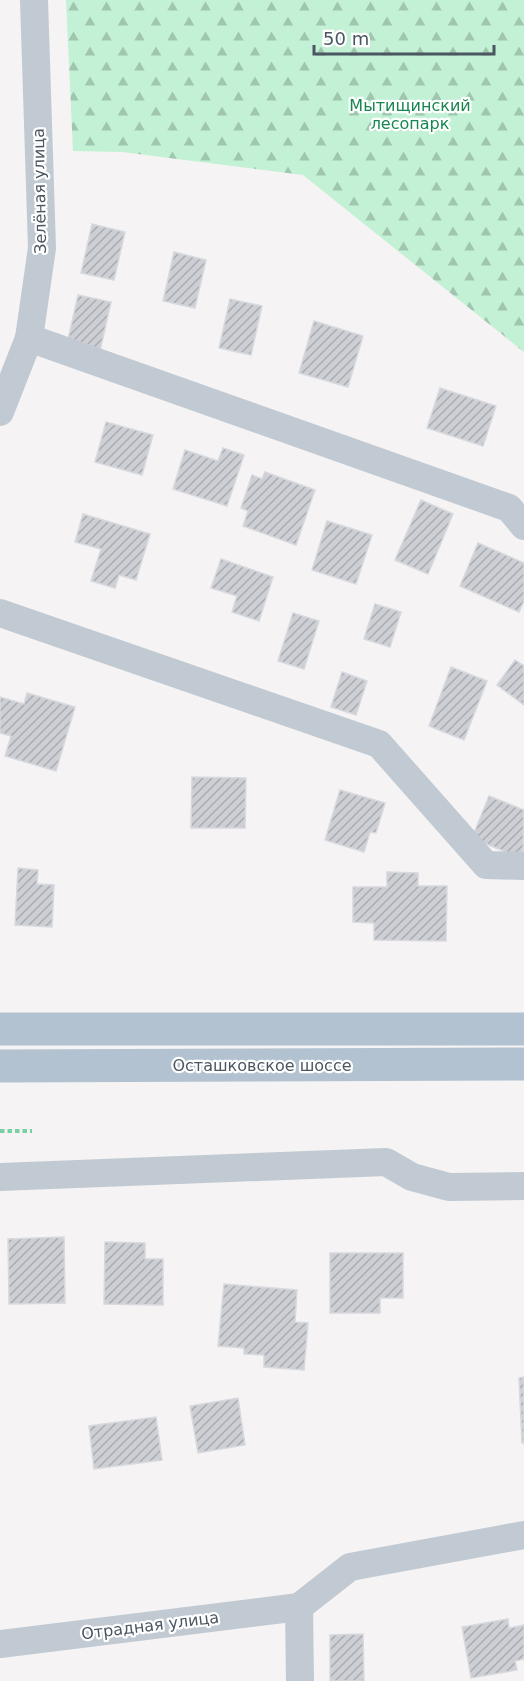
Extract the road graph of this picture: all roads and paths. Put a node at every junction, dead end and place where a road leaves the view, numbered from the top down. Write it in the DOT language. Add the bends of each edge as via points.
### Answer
graph roads {
  1 [pos="34,0"];
  2 [pos="29,338"];
  3 [pos="0,412"];
  4 [pos="524,526"];
  5 [pos="0,613"];
  6 [pos="524,866"];
  7 [pos="0,1029"];
  8 [pos="524,1029"];
  9 [pos="524,1064"];
  10 [pos="0,1066"];
  11 [pos="0,1131"];
  12 [pos="32,1131"];
  13 [pos="0,1178"];
  14 [pos="524,1186"];
  15 [pos="524,1535"];
  16 [pos="299,1607"];
  17 [pos="0,1644"];
  18 [pos="300,1681"];
  1 -- 2 [label="street, Зелёная улица" via="42,248"];
  2 -- 3 [label="street, Зелёная улица"];
  2 -- 4 [label="street" via="509,508"];
  5 -- 6 [label="street" via="379,744 486,865"];
  7 -- 8 [label="main road"];
  9 -- 10 [label="main road, Осташковское шоссе"];
  11 -- 12 [label="path"];
  13 -- 14 [label="street" via="386,1162 412,1177 448,1186"];
  15 -- 16 [label="street" via="350,1568"];
  16 -- 17 [label="street, Отрадная улица"];
  16 -- 18 [label="street"];
}
